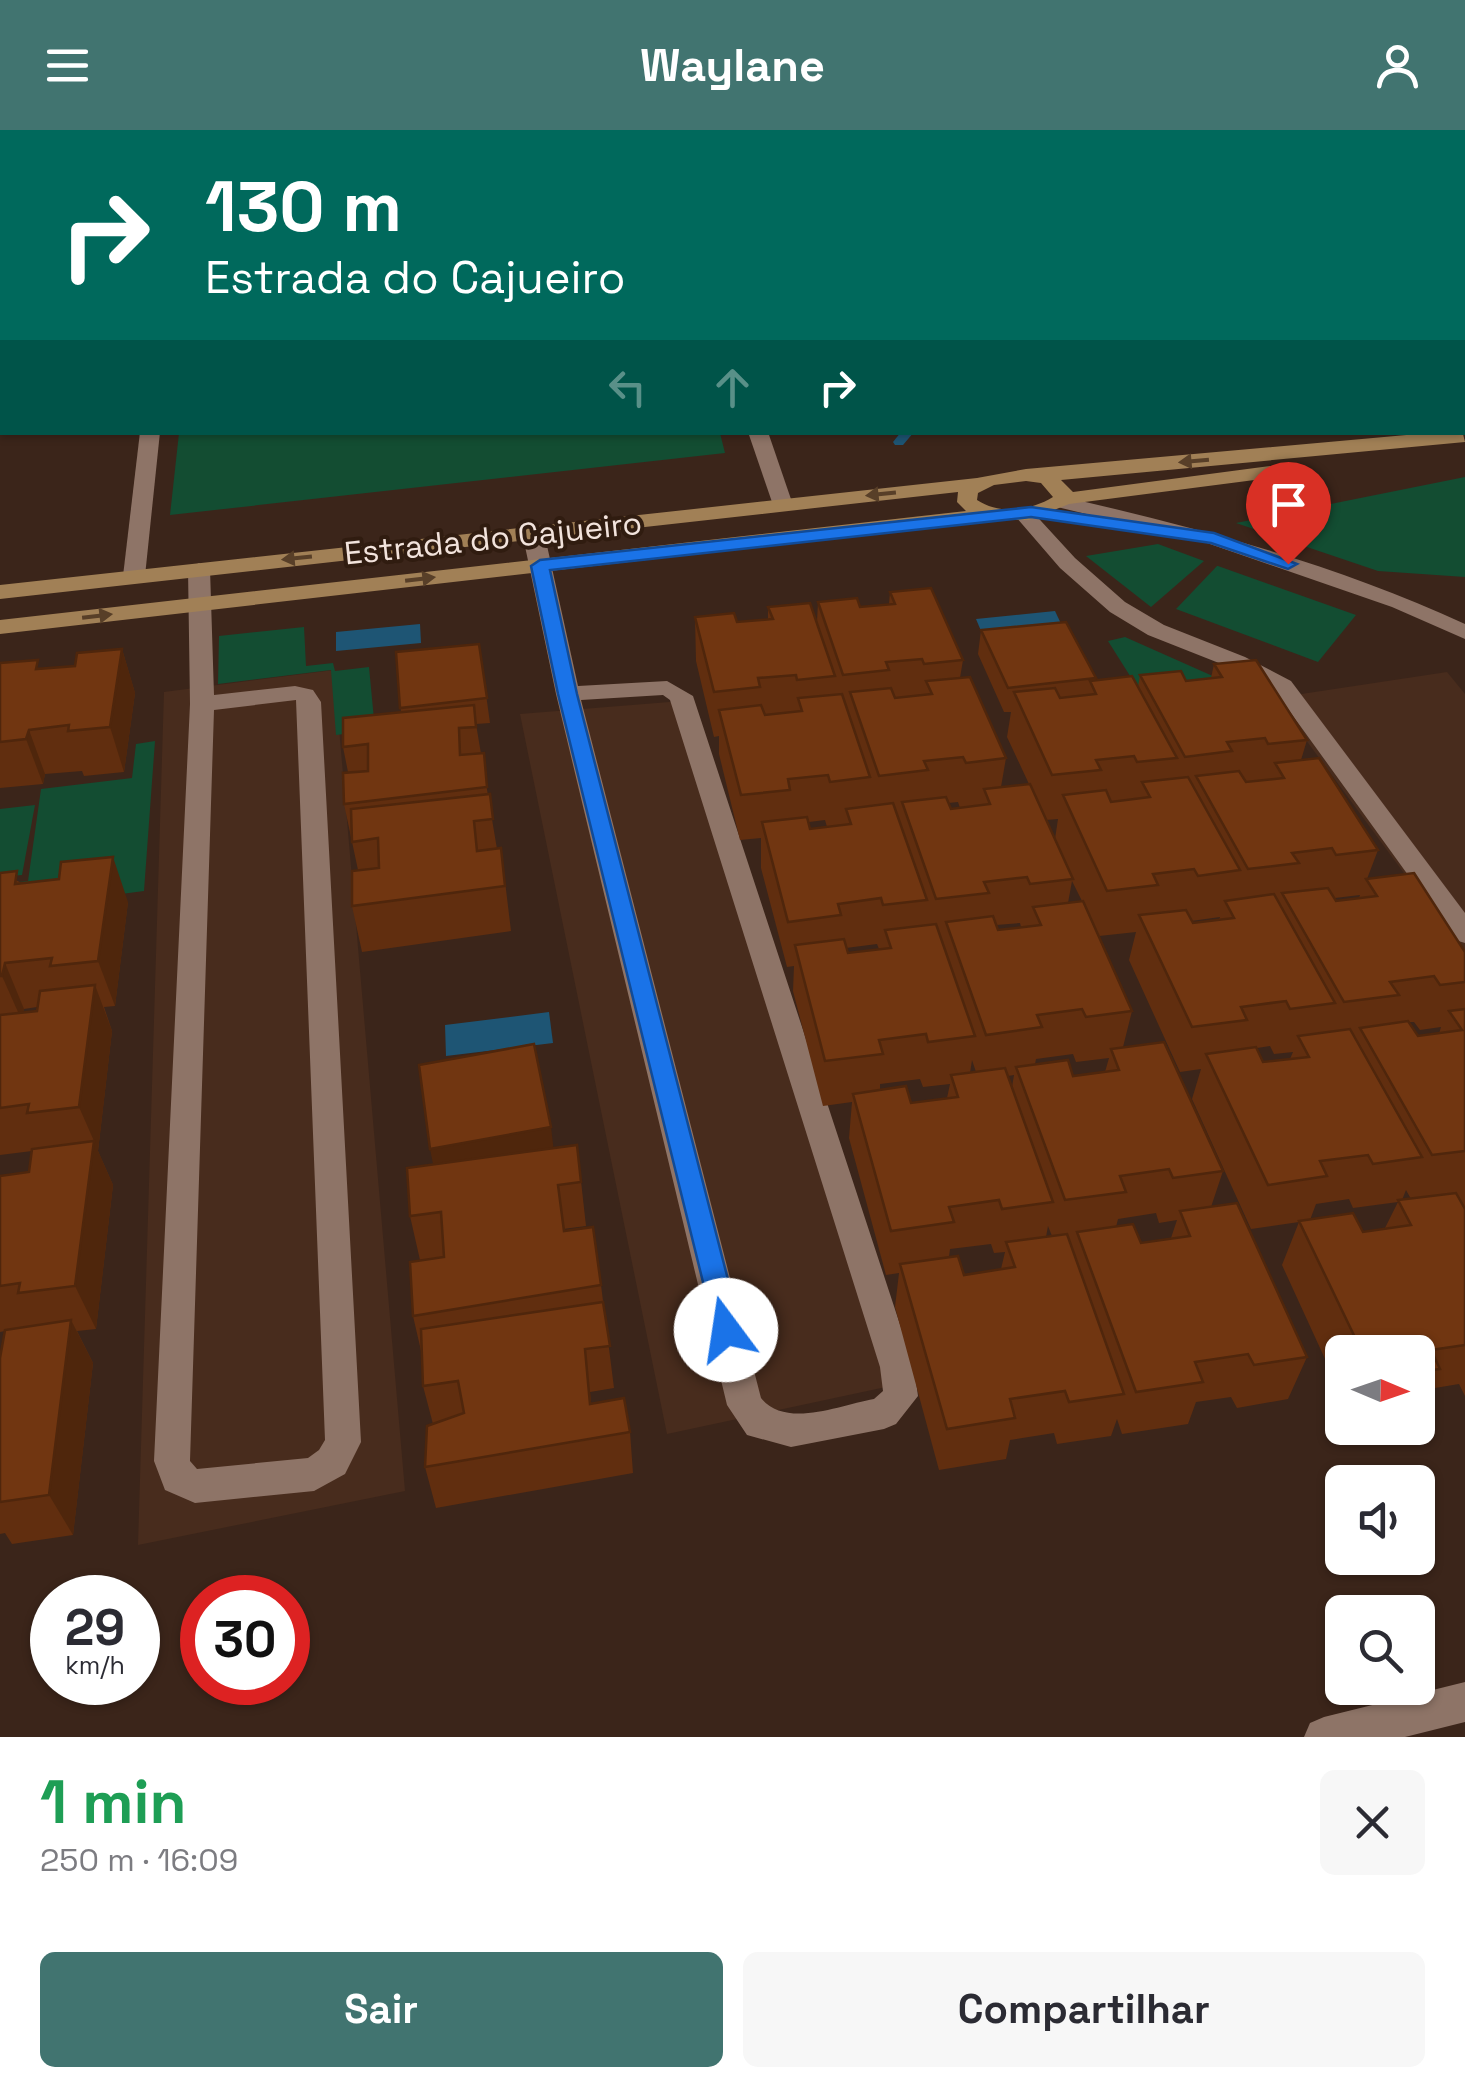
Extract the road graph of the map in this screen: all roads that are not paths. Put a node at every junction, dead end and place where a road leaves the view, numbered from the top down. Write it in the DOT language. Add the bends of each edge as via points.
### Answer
graph roads {
  1 [pos="150,435"];
  2 [pos="759,435"];
  3 [pos="1465,437"];
  4 [pos="1037,476"];
  5 [pos="978,484"];
  6 [pos="1062,500"];
  7 [pos="782,505"];
  8 [pos="1027,512"];
  9 [pos="994,514"];
  10 [pos="533,532"];
  11 [pos="1214,538"];
  12 [pos="540,566"];
  13 [pos="200,569"];
  14 [pos="134,576"];
  15 [pos="0,592"];
  16 [pos="200,604"];
  17 [pos="0,627"];
  18 [pos="1465,632"];
  19 [pos="568,694"];
  20 [pos="202,704"];
  21 [pos="1465,934"];
  22 [pos="1465,1702"];
  23 [pos="1324,1737"];
  1 -- 14 [label="street"];
  2 -- 7 [label="street"];
  3 -- 4 [label="main road, Estrada do Cajueiro, one-way"];
  3 -- 6 [label="main road, Estrada do Cajueiro"];
  4 -- 5 [label="main road, Estrada do Cajueiro"];
  4 -- 6 [label="main road" via="1060,486"];
  5 -- 7 [label="main road, Estrada do Cajueiro, one-way"];
  5 -- 9 [label="main road" via="966,493 967,502"];
  6 -- 8 [label="main road, Estrada do Cajueiro"];
  6 -- 11 [label="street"];
  7 -- 10 [label="main road, Estrada do Cajueiro"];
  8 -- 9 [label="main road, Estrada do Cajueiro"];
  8 -- 11 [label="street"];
  8 -- 21 [label="street" via="1118,608 1283,686"];
  9 -- 12 [label="main road, Estrada do Cajueiro"];
  10 -- 12 [label="street"];
  10 -- 13 [label="main road, Estrada do Cajueiro, one-way"];
  11 -- 18 [label="street" via="1400,602"];
  16 -- 12 [label="main road, Estrada do Cajueiro, one-way"];
  12 -- 19 [label="street"];
  13 -- 14 [label="main road, Estrada do Cajueiro"];
  13 -- 16 [label="street"];
  14 -- 15 [label="main road, Estrada do Cajueiro"];
  17 -- 16 [label="main road, Estrada do Cajueiro, one-way"];
  16 -- 20 [label="street"];
  19 -- 19 [label="street" via="745,1405 760,1424 791,1431 884,1413 900,1396 897,1367 681,696 666,688"];
  20 -- 20 [label="street" via="172,1461 178,1478 195,1486 314,1474 332,1462 342,1442 310,702 295,693"];
  22 -- 23 [label="street"];
}
